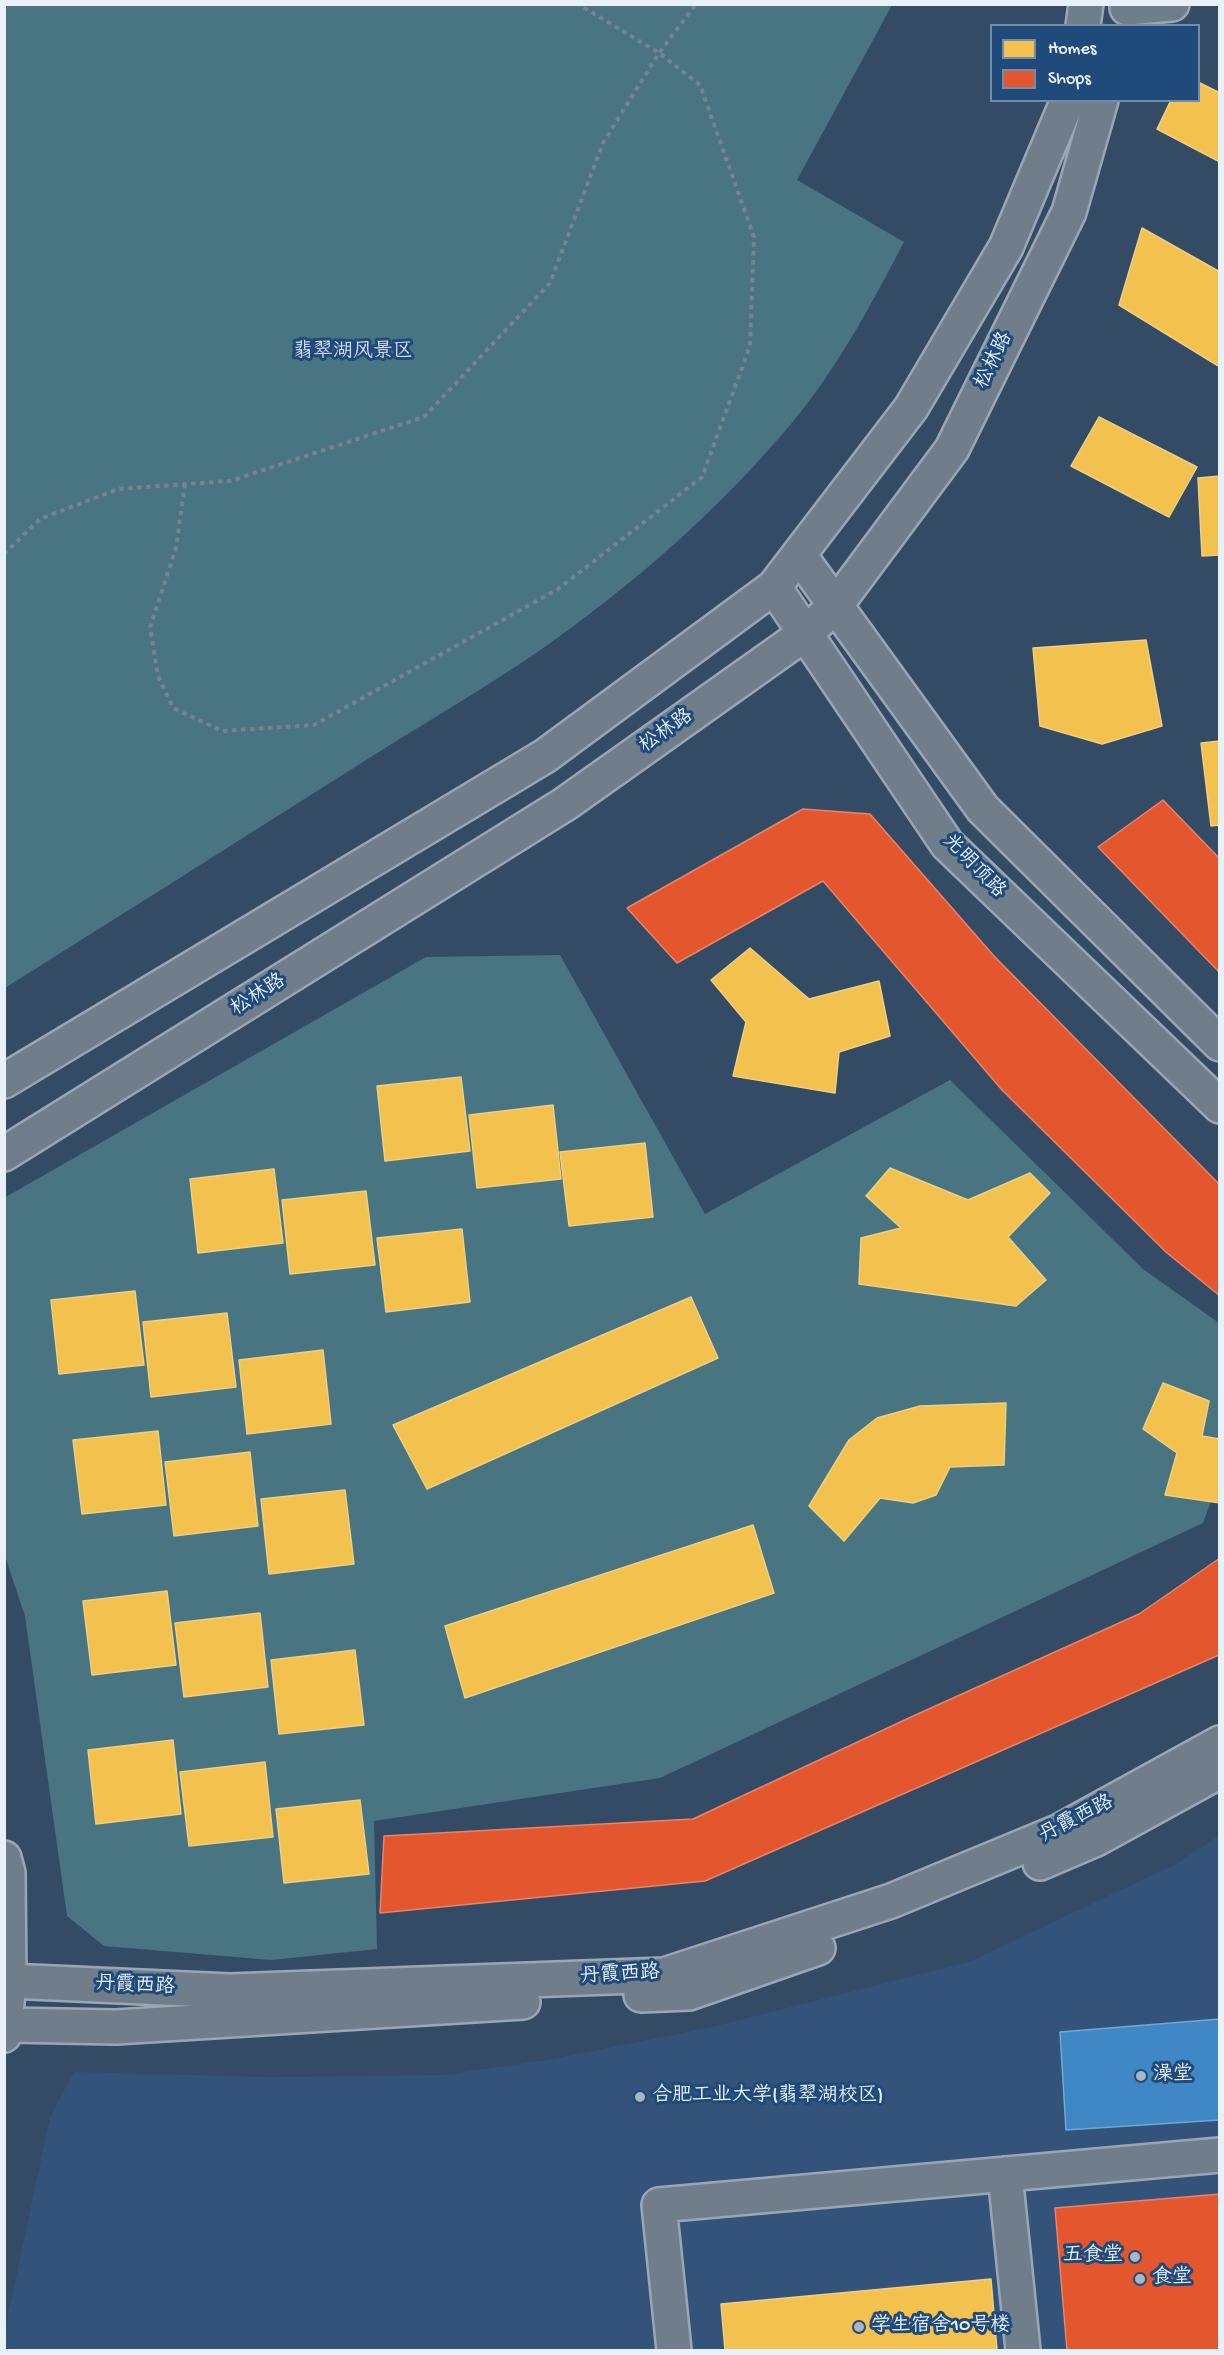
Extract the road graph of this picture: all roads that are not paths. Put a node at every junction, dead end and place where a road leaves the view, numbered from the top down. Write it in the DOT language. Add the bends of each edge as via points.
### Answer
graph roads {
  1 [pos="1086,4"];
  2 [pos="1173,4"];
  3 [pos="1125,13"];
  4 [pos="1083,24"];
  5 [pos="1067,102"];
  6 [pos="1100,102"];
  7 [pos="799,555"];
  8 [pos="774,587"];
  9 [pos="836,605"];
  10 [pos="806,633"];
  11 [pos="1220,1044"];
  12 [pos="4,1081"];
  13 [pos="1220,1106"];
  14 [pos="4,1154"];
  15 [pos="1220,1743"];
  16 [pos="1220,1771"];
  17 [pos="4,1858"];
  18 [pos="9,1981"];
  19 [pos="6,2030"];
  20 [pos="1220,2155"];
  21 [pos="1005,2174"];
  22 [pos="674,2350"];
  23 [pos="1023,2350"];
  1 -- 4 [label="street"];
  2 -- 3 [label="street"];
  5 -- 7 [label="street" via="1006,247 917,398"];
  6 -- 9 [label="street, 松林路" via="1069,212 952,449"];
  7 -- 8 [label="street"];
  7 -- 9 [label="street"];
  8 -- 10 [label="street, 光明顶路"];
  8 -- 12 [label="street" via="545,756"];
  9 -- 10 [label="street, 松林路"];
  9 -- 11 [label="street" via="983,809"];
  10 -- 13 [label="street, 光明顶路" via="947,844"];
  10 -- 14 [label="street, 松林路" via="565,804"];
  15 -- 18 [label="street, 丹霞西路" via="1060,1831 891,1900 664,1975 230,1991"];
  16 -- 19 [label="street, 丹霞西路" via="1096,1839 914,1915 689,1993"];
  17 -- 18 [label="street" via="8,1873"];
  18 -- 19 [label="street"];
  20 -- 21 [label="street"];
  21 -- 22 [label="street" via="659,2205"];
  21 -- 23 [label="street"];
}
